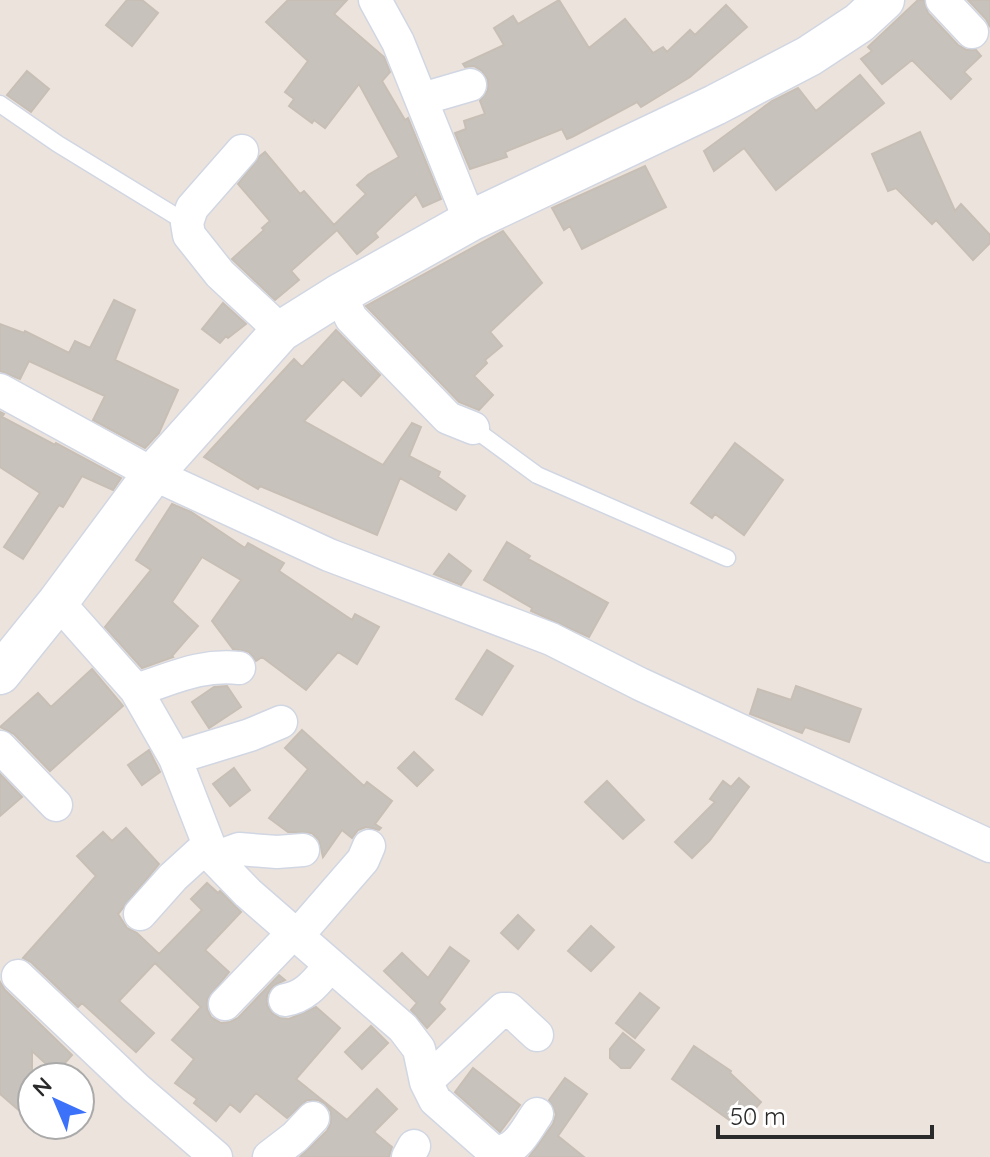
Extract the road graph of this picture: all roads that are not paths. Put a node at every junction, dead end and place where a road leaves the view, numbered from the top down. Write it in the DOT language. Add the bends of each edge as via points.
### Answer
graph roads {
  1 [pos="375,0"];
  2 [pos="884,0"];
  3 [pos="942,0"];
  4 [pos="972,32"];
  5 [pos="470,85"];
  6 [pos="422,99"];
  7 [pos="0,104"];
  8 [pos="242,151"];
  9 [pos="470,221"];
  10 [pos="187,223"];
  11 [pos="340,294"];
  12 [pos="281,331"];
  13 [pos="0,390"];
  14 [pos="473,428"];
  15 [pos="153,474"];
  16 [pos="727,558"];
  17 [pos="58,602"];
  18 [pos="239,668"];
  19 [pos="0,674"];
  20 [pos="136,690"];
  21 [pos="281,722"];
  22 [pos="0,747"];
  23 [pos="175,758"];
  24 [pos="56,805"];
  25 [pos="369,846"];
  26 [pos="990,846"];
  27 [pos="303,850"];
  28 [pos="210,852"];
  29 [pos="140,914"];
  30 [pos="295,934"];
  31 [pos="330,966"];
  32 [pos="18,976"];
  33 [pos="285,1000"];
  34 [pos="225,1004"];
  35 [pos="537,1035"];
  36 [pos="426,1082"];
  37 [pos="537,1114"];
  38 [pos="313,1118"];
  39 [pos="216,1157"];
  40 [pos="269,1157"];
  1 -- 6 [label="street"];
  2 -- 9 [label="street" via="809,56"];
  3 -- 4 [label="street"];
  5 -- 6 [label="street"];
  6 -- 9 [label="street"];
  7 -- 10 [label="lane"];
  8 -- 10 [label="street" via="192,208"];
  9 -- 11 [label="street"];
  10 -- 12 [label="street" via="197,248"];
  11 -- 12 [label="street"];
  11 -- 14 [label="street" via="351,318 448,418"];
  12 -- 15 [label="street"];
  13 -- 15 [label="street"];
  14 -- 16 [label="lane" via="537,475"];
  15 -- 17 [label="street"];
  15 -- 26 [label="street" via="329,555 551,639"];
  17 -- 19 [label="street"];
  17 -- 20 [label="street"];
  18 -- 20 [label="street" via="215,666"];
  20 -- 23 [label="street"];
  21 -- 23 [label="street"];
  22 -- 24 [label="street"];
  23 -- 28 [label="street"];
  25 -- 30 [label="street" via="363,860"];
  27 -- 28 [label="street"];
  28 -- 29 [label="street" via="173,877"];
  28 -- 30 [label="street"];
  30 -- 31 [label="street"];
  30 -- 34 [label="street"];
  31 -- 33 [label="street" via="312,988"];
  31 -- 36 [label="street" via="403,1028 419,1049"];
  32 -- 39 [label="street"];
  35 -- 36 [label="street" via="503,1009"];
  36 -- 37 [label="street" via="435,1100 494,1152 516,1145"];
  38 -- 40 [label="street"];
}
